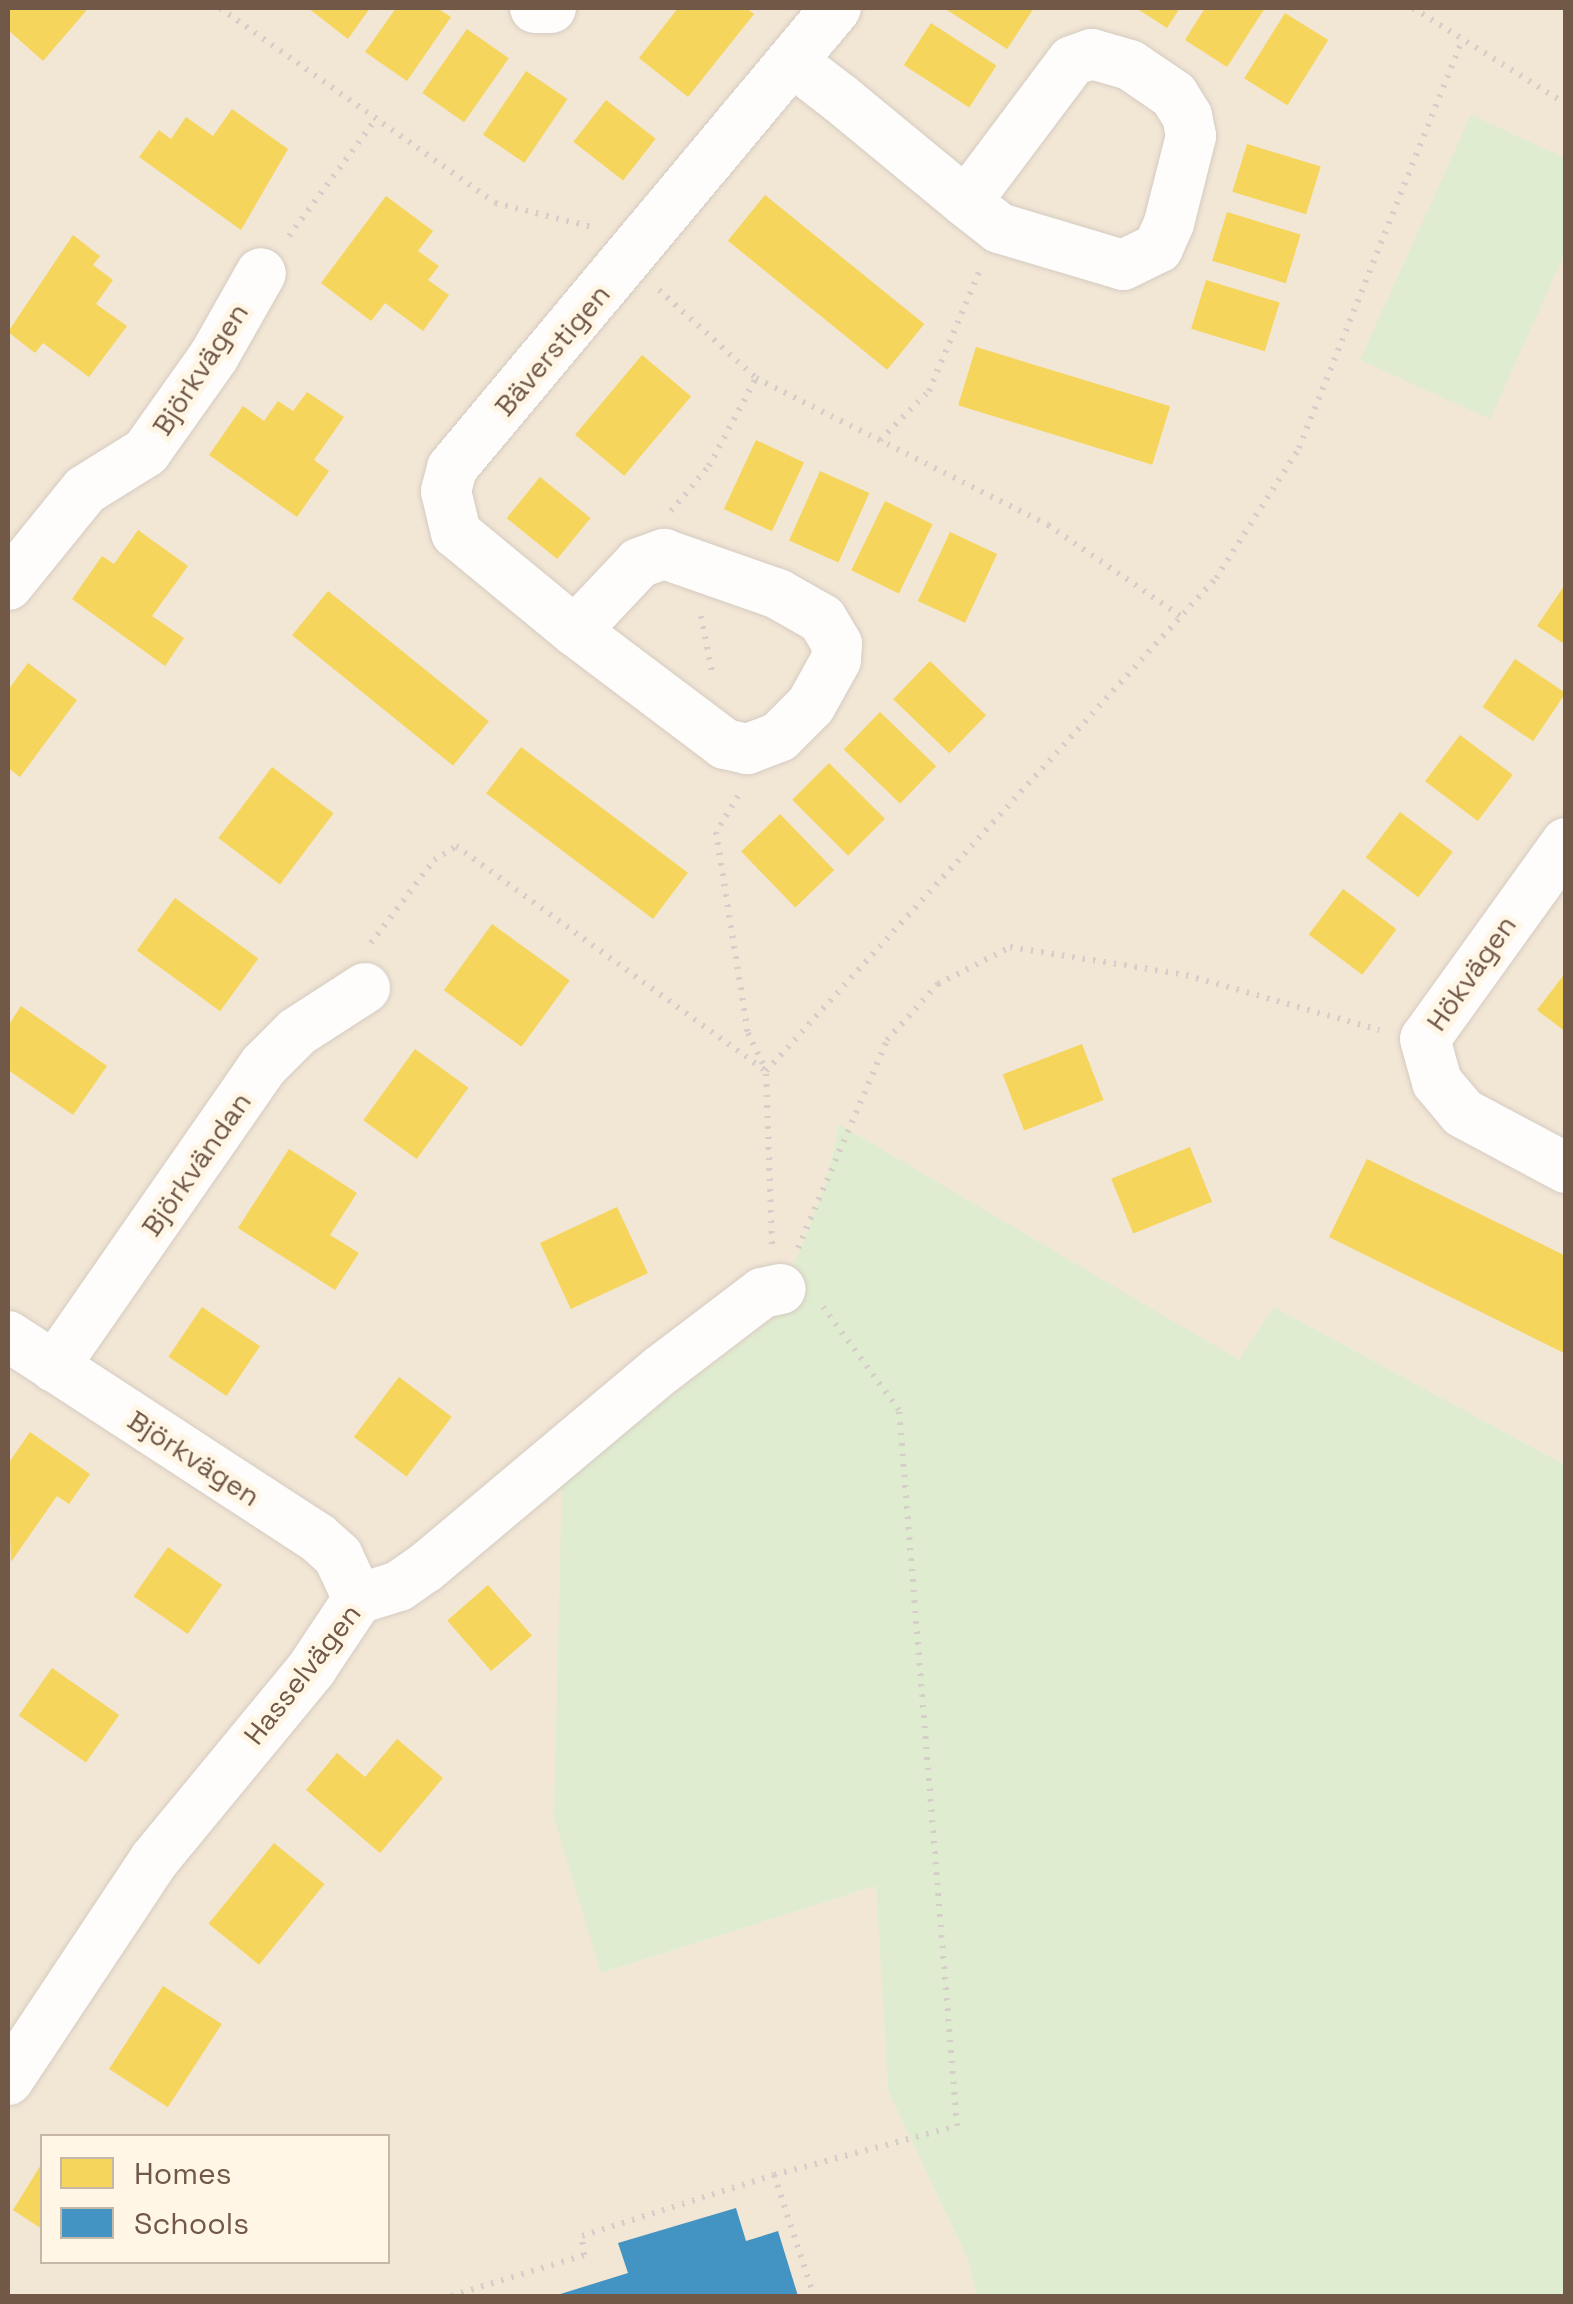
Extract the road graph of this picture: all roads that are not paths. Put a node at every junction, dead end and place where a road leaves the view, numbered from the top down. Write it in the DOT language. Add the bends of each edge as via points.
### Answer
graph roads {
  1 [pos="535,8"];
  2 [pos="551,8"];
  3 [pos="836,8"];
  4 [pos="793,62"];
  5 [pos="981,213"];
  6 [pos="261,272"];
  7 [pos="8,585"];
  8 [pos="575,631"];
  9 [pos="1566,842"];
  10 [pos="365,988"];
  11 [pos="1566,1168"];
  12 [pos="782,1288"];
  13 [pos="8,1336"];
  14 [pos="54,1367"];
  15 [pos="358,1600"];
  16 [pos="8,2080"];
  1 -- 2 [label="street"];
  3 -- 4 [label="street, Bäverstigen"];
  4 -- 5 [label="street"];
  4 -- 8 [label="street, Bäverstigen" via="452,468 446,491 456,533"];
  6 -- 7 [label="street, Björkvägen" via="214,356 146,452 84,490"];
  8 -- 8 [label="street, Bäverstigen" via="640,563 680,557 822,619 837,644 836,660 810,705 779,737 736,746"];
  9 -- 11 [label="street, Hökvägen" via="1424,1039 1437,1082 1462,1113"];
  10 -- 14 [label="street, Björkvändan" via="297,1032 264,1065"];
  12 -- 15 [label="street, Hasselvägen" via="762,1293 661,1370 425,1568 399,1586"];
  13 -- 14 [label="street, Björkvägen"];
  14 -- 15 [label="street, Björkvägen" via="318,1538 338,1556"];
  15 -- 16 [label="street, Hasselvägen" via="312,1668 154,1860"];
}
